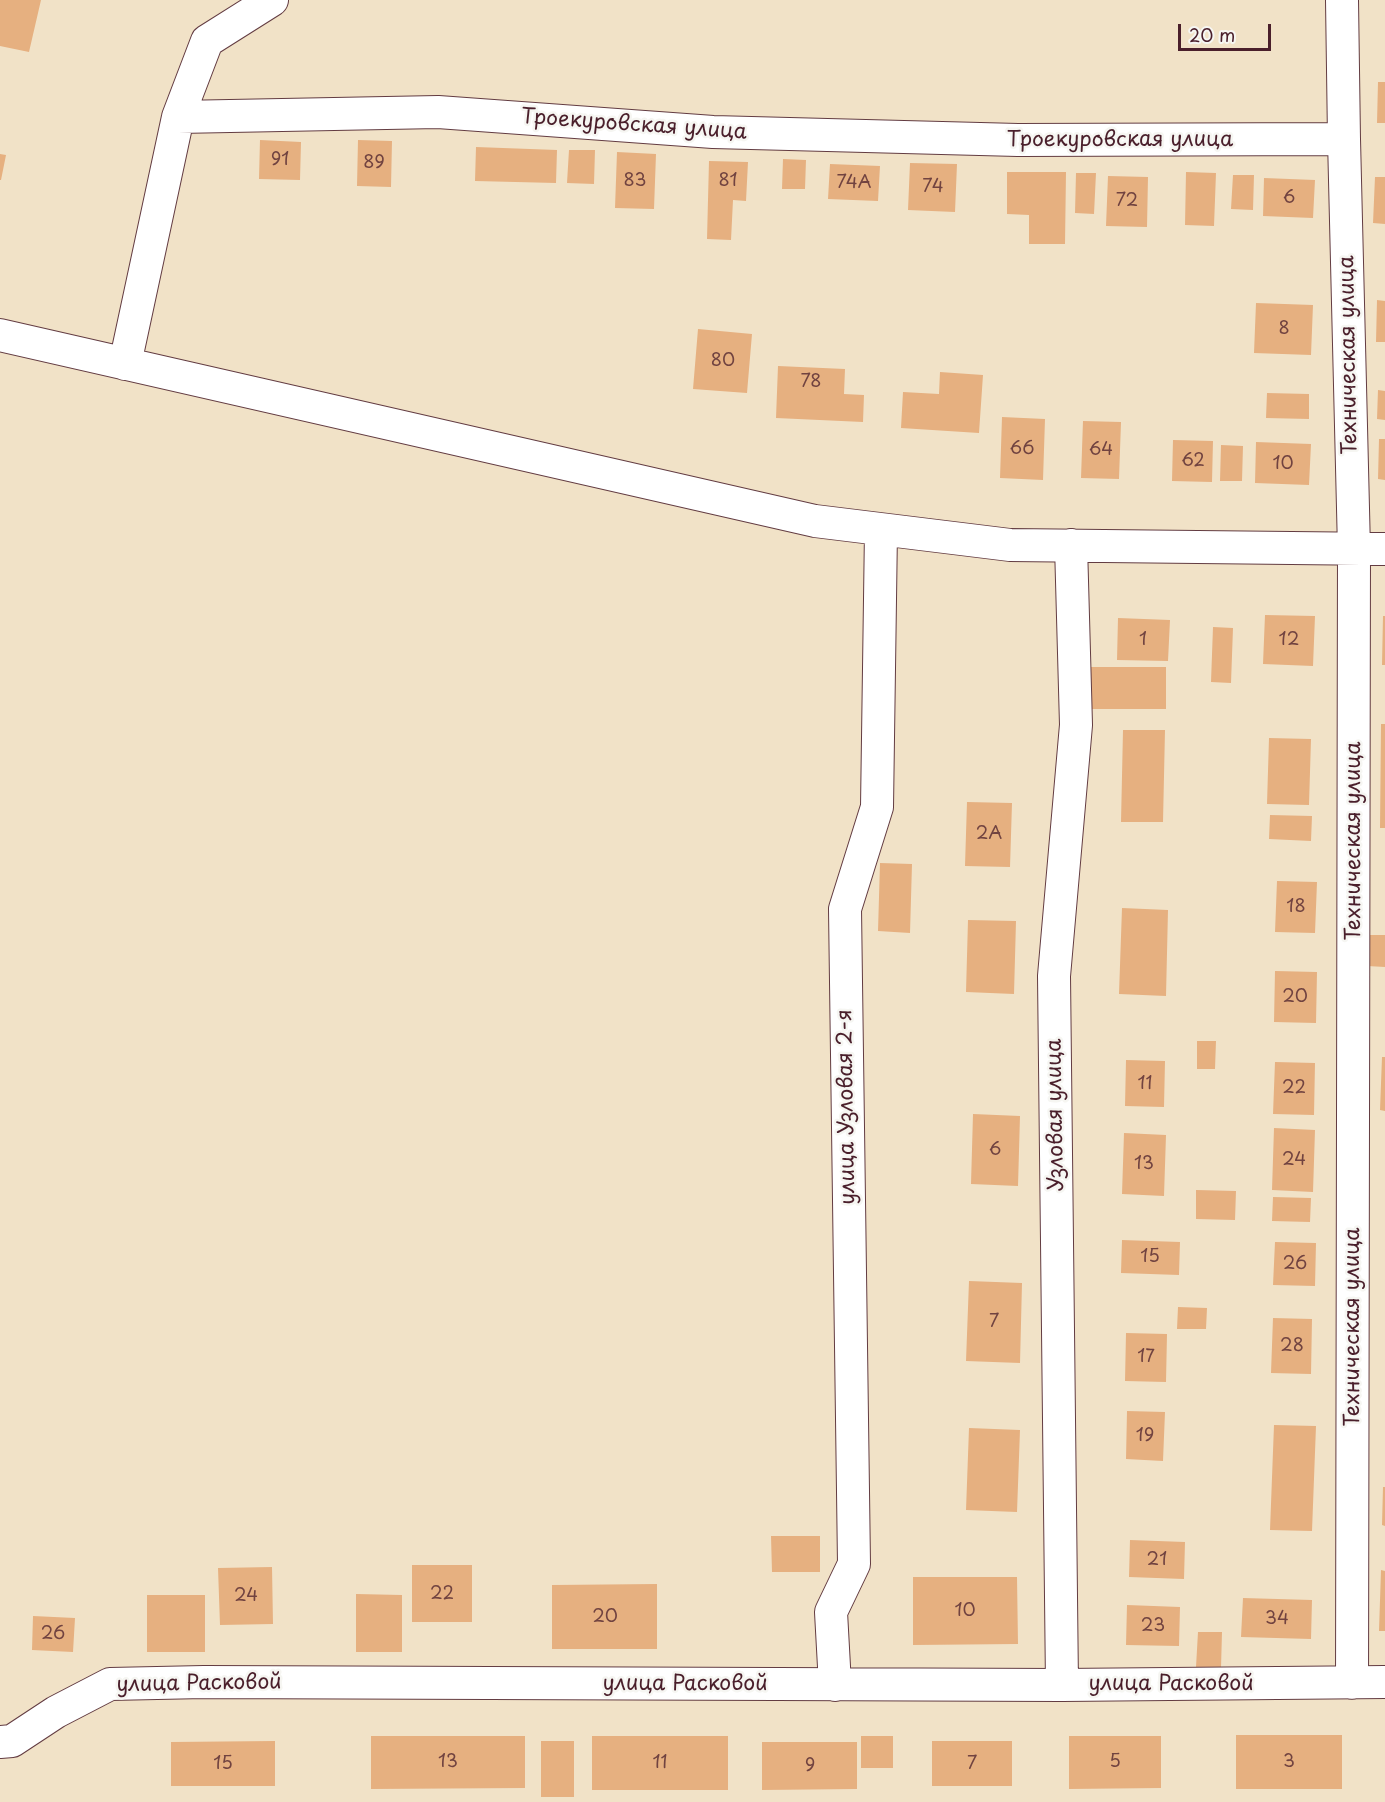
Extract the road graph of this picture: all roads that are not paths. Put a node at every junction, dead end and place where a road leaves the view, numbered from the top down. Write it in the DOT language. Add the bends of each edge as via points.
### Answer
graph roads {
  1 [pos="272,0"];
  2 [pos="1342,0"];
  3 [pos="178,117"];
  4 [pos="1344,139"];
  5 [pos="0,335"];
  6 [pos="125,364"];
  7 [pos="881,530"];
  8 [pos="1071,545"];
  9 [pos="1354,549"];
  10 [pos="1385,549"];
  11 [pos="1385,1682"];
  12 [pos="1352,1683"];
  13 [pos="836,1685"];
  14 [pos="1062,1685"];
  15 [pos="0,1742"];
  1 -- 3 [label="street" via="207,40"];
  2 -- 4 [label="street, Техническая улица"];
  3 -- 4 [label="street, Троекуровская улица" via="438,111 713,132 1018,140"];
  3 -- 6 [label="street"];
  4 -- 9 [label="street, Техническая улица"];
  5 -- 6 [label="street"];
  6 -- 7 [label="street" via="816,521"];
  7 -- 8 [label="street" via="1010,545"];
  7 -- 13 [label="street, улица Узловая 2-я" via="877,807 845,909 854,1564 831,1612"];
  8 -- 9 [label="street"];
  8 -- 14 [label="street, Узловая улица" via="1076,725 1054,976"];
  9 -- 10 [label="street"];
  9 -- 12 [label="street, Техническая улица"];
  11 -- 12 [label="street, улица Расковой"];
  12 -- 14 [label="street, улица Расковой"];
  13 -- 14 [label="street, улица Расковой"];
  13 -- 15 [label="street, улица Расковой" via="110,1684 12,1741"];
}
